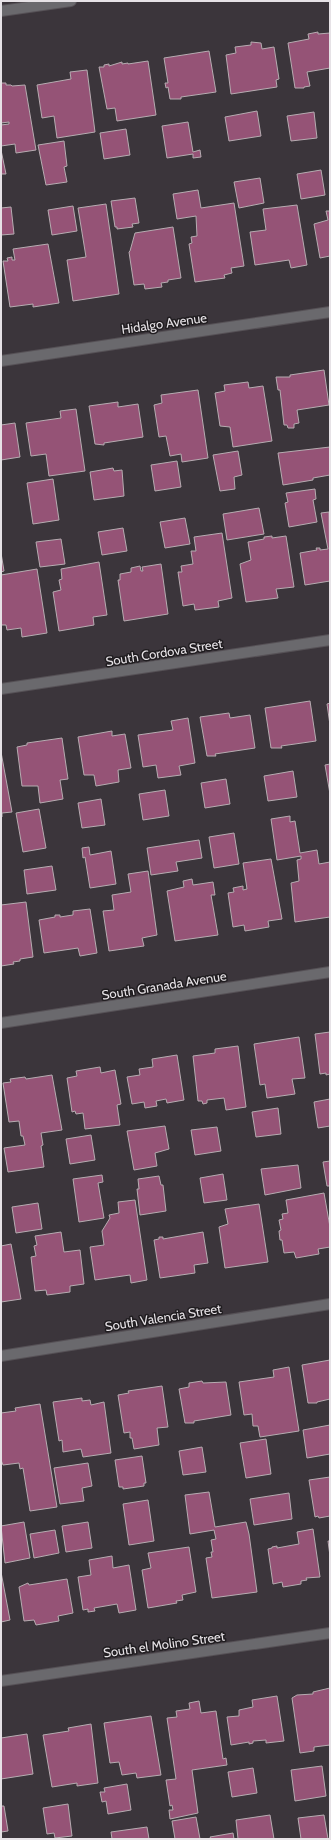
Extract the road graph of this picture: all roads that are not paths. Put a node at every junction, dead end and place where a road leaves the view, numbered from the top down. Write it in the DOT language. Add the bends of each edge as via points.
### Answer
graph roads {
  1 [pos="71,1"];
  2 [pos="1,11"];
  3 [pos="330,312"];
  4 [pos="1,361"];
  5 [pos="330,640"];
  6 [pos="1,689"];
  7 [pos="330,972"];
  8 [pos="1,1022"];
  9 [pos="330,1304"];
  10 [pos="1,1356"];
  11 [pos="330,1633"];
  12 [pos="1,1681"];
  1 -- 2 [label="street"];
  3 -- 4 [label="street, Hidalgo Avenue"];
  5 -- 6 [label="street, South Cordova Street"];
  7 -- 8 [label="street, South Granada Avenue"];
  9 -- 10 [label="street, South Valencia Street"];
  11 -- 12 [label="street, South el Molino Street"];
}
